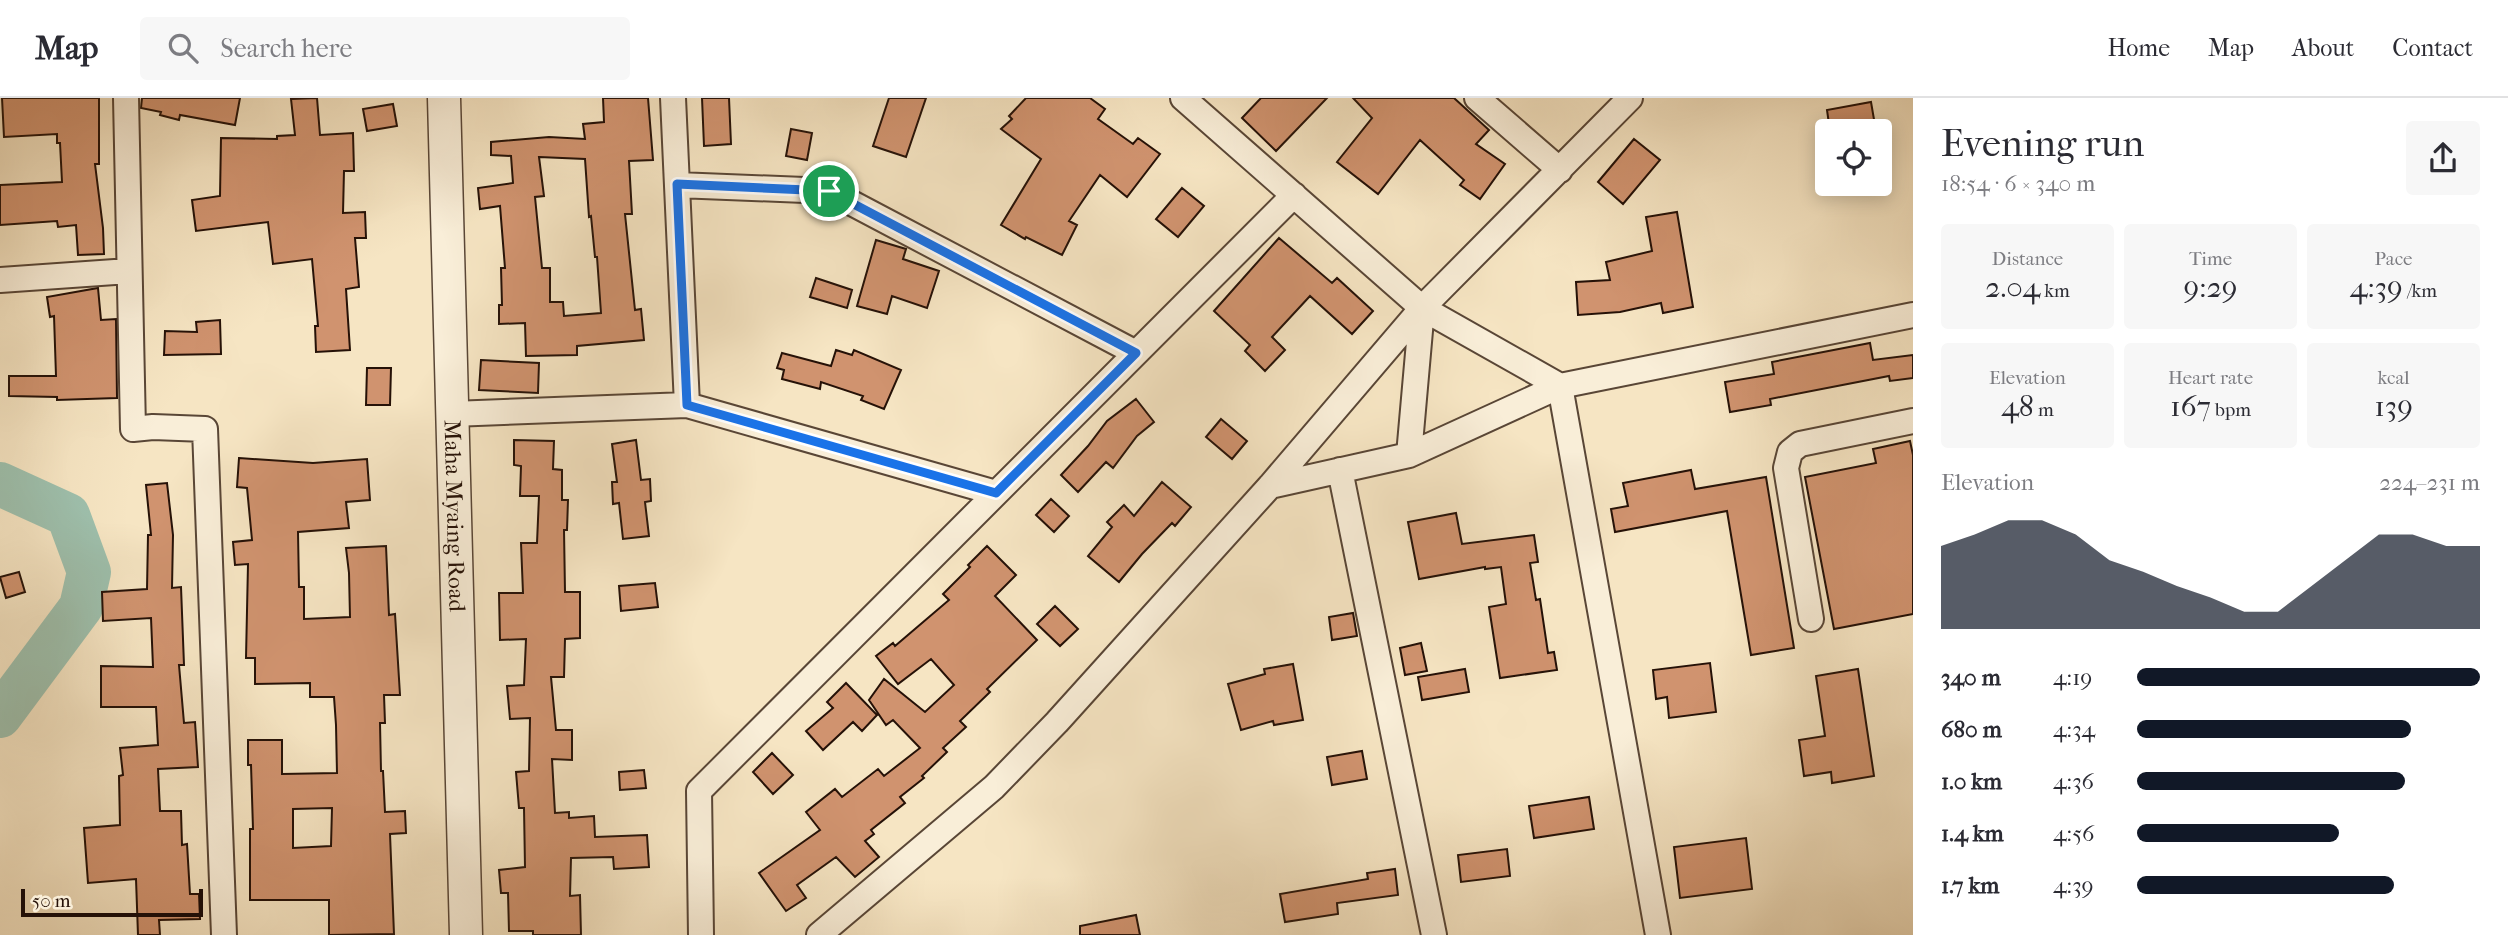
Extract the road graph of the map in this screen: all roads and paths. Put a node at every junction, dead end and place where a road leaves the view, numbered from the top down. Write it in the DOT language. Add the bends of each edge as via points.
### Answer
graph roads {
  1 [pos="125,98"];
  2 [pos="444,98"];
  3 [pos="673,98"];
  4 [pos="1183,98"];
  5 [pos="1477,98"];
  6 [pos="1630,98"];
  7 [pos="1560,170"];
  8 [pos="677,184"];
  9 [pos="1294,195"];
  10 [pos="129,271"];
  11 [pos="0,280"];
  12 [pos="1422,308"];
  13 [pos="1913,316"];
  14 [pos="1136,353"];
  15 [pos="1560,386"];
  16 [pos="687,405"];
  17 [pos="452,414"];
  18 [pos="1913,421"];
  19 [pos="1409,455"];
  20 [pos="1340,470"];
  21 [pos="1270,486"];
  22 [pos="996,493"];
  23 [pos="1811,619"];
  24 [pos="224,935"];
  25 [pos="466,935"];
  26 [pos="701,935"];
  27 [pos="819,935"];
  28 [pos="1434,935"];
  29 [pos="1658,935"];
  1 -- 10 [label="street"];
  2 -- 17 [label="street, Maha Myaing Road"];
  3 -- 8 [label="street"];
  4 -- 9 [label="street"];
  5 -- 7 [label="street"];
  6 -- 7 [label="street"];
  7 -- 12 [label="street"];
  8 -- 14 [label="street" via="829,191"];
  8 -- 16 [label="street"];
  9 -- 12 [label="street"];
  9 -- 14 [label="street"];
  10 -- 11 [label="street"];
  10 -- 24 [label="street" via="132,429 205,429"];
  12 -- 15 [label="street"];
  12 -- 19 [label="street"];
  12 -- 21 [label="street"];
  13 -- 15 [label="street"];
  14 -- 22 [label="street"];
  15 -- 19 [label="street"];
  15 -- 29 [label="street"];
  16 -- 17 [label="street"];
  16 -- 22 [label="street"];
  17 -- 25 [label="street, Maha Myaing Road"];
  18 -- 23 [label="street" via="1800,444 1790,452 1786,468"];
  19 -- 20 [label="street"];
  20 -- 21 [label="street"];
  20 -- 28 [label="street"];
  21 -- 27 [label="street" via="994,786"];
  22 -- 26 [label="street" via="699,791"];
}
